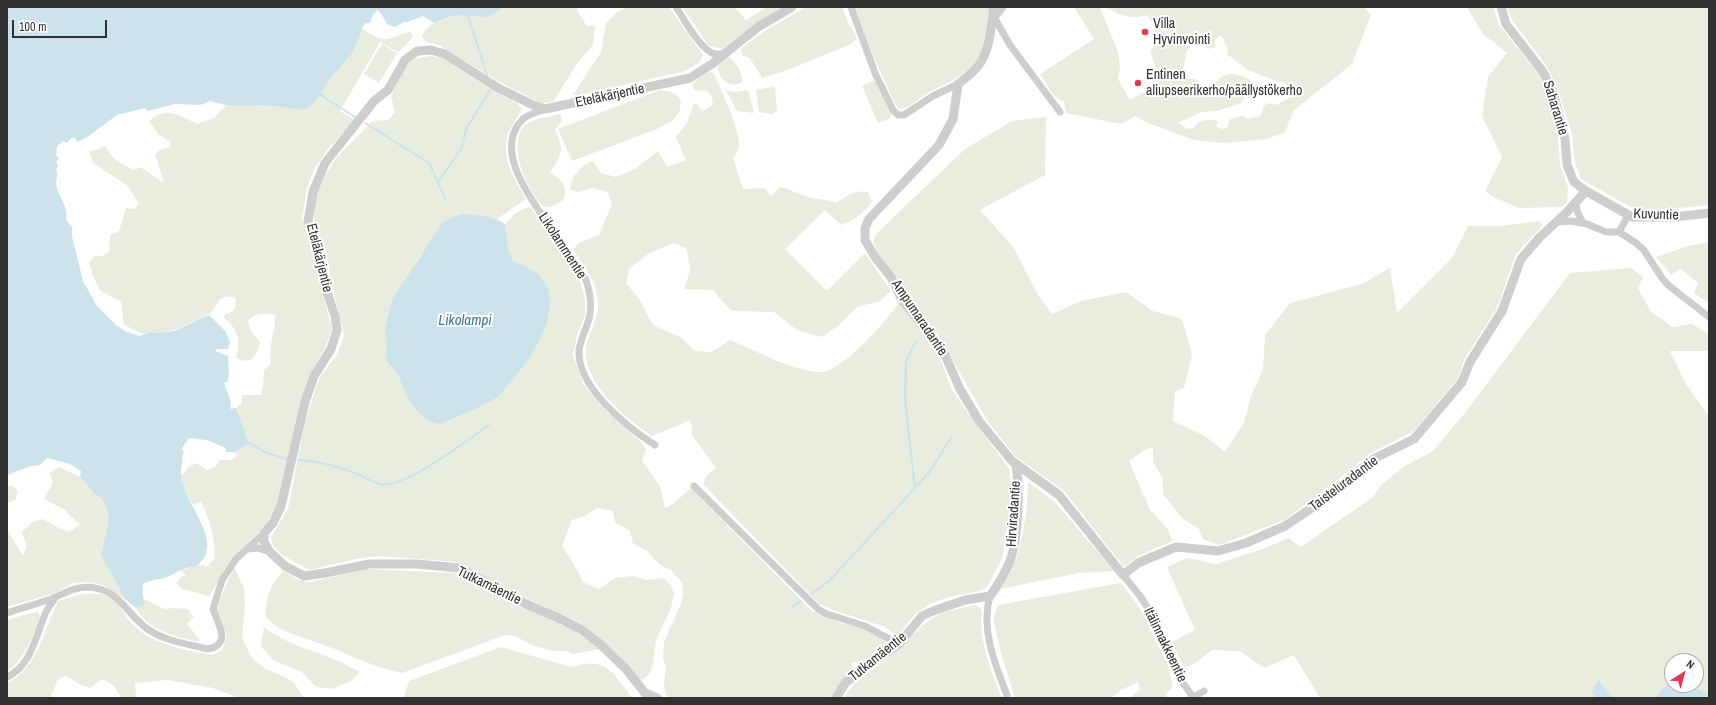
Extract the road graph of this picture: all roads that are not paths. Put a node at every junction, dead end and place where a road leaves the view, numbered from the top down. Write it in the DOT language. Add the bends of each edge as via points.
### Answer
graph roads {
  1 [pos="676,7"];
  2 [pos="792,7"];
  3 [pos="851,7"];
  4 [pos="993,7"];
  5 [pos="1002,7"];
  6 [pos="1500,7"];
  7 [pos="994,17"];
  8 [pos="725,54"];
  9 [pos="958,84"];
  10 [pos="545,109"];
  11 [pos="1060,112"];
  12 [pos="1586,191"];
  13 [pos="1576,202"];
  14 [pos="1709,213"];
  15 [pos="1629,214"];
  16 [pos="1556,222"];
  17 [pos="1583,223"];
  18 [pos="1619,232"];
  19 [pos="1709,317"];
  20 [pos="656,445"];
  21 [pos="1016,465"];
  22 [pos="694,486"];
  23 [pos="264,533"];
  24 [pos="248,549"];
  25 [pos="270,552"];
  26 [pos="1123,575"];
  27 [pos="990,596"];
  28 [pos="55,598"];
  29 [pos="7,613"];
  30 [pos="898,644"];
  31 [pos="7,677"];
  32 [pos="1204,691"];
  33 [pos="1193,697"];
  34 [pos="657,698"];
  35 [pos="836,698"];
  36 [pos="1008,698"];
  1 -- 8 [label="street" via="707,50 715,54"];
  2 -- 8 [label="street, Eteläkärjentie" via="758,27"];
  3 -- 9 [label="street" via="875,73 898,115 904,116 933,96"];
  4 -- 7 [label="street"];
  5 -- 7 [label="street"];
  6 -- 12 [label="street, Saharantie" via="1506,24 1543,72 1553,92 1565,138 1567,165 1574,182"];
  7 -- 9 [label="street" via="987,51 975,70"];
  7 -- 11 [label="street" via="1010,45"];
  8 -- 10 [label="street, Eteläkärjentie" via="690,78"];
  9 -- 21 [label="street, Ampumaradantie" via="953,119 939,145 869,219 865,228 865,240 891,278 902,300 944,352 960,388 979,421"];
  10 -- 20 [label="street, Likolammentie" via="524,118 518,126 512,145 516,168 524,188 586,280 590,292 590,314 581,338 579,360 588,381 598,395 621,419"];
  10 -- 23 [label="street, Eteläkärjentie" via="498,88 445,54 432,50 417,51 405,60 388,90 374,101 325,162 313,192 308,222 319,249 324,283 337,330 331,349 314,376 305,402 281,506"];
  12 -- 13 [label="street, Taisteluradantie"];
  12 -- 15 [label="street, Kuvuntie"];
  13 -- 16 [label="street, Taisteluradantie"];
  13 -- 17 [label="street"];
  14 -- 15 [label="street, Kuvuntie" via="1674,217 1632,217"];
  15 -- 18 [label="street"];
  16 -- 17 [label="street"];
  16 -- 26 [label="street, Taisteluradantie" via="1521,259 1502,311 1470,362 1462,382 1414,439 1373,459 1319,503 1285,526 1246,543 1218,551 1176,548 1138,564"];
  17 -- 18 [label="street" via="1606,232"];
  18 -- 19 [label="street" via="1643,249 1668,285"];
  21 -- 26 [label="street, Ampumaradantie" via="1059,495"];
  21 -- 27 [label="street, Hirviradantie" via="1019,483 1016,537 1010,560 999,584"];
  22 -- 30 [label="street" via="818,609 866,626"];
  23 -- 24 [label="street, Eteläkärjentie"];
  23 -- 25 [label="street, Tutkamäentie" via="264,542"];
  24 -- 25 [label="street" via="258,548"];
  24 -- 28 [label="street, Eteläkärjentie" via="226,572 215,600 213,609 222,639 217,647 212,649 176,641 150,631 117,597 102,590 81,587"];
  25 -- 34 [label="street, Tutkamäentie" via="285,566 304,576 369,564 416,564 460,568 528,605 582,630 626,669 645,693"];
  26 -- 33 [label="street, Itälinnakkeentie" via="1155,619 1167,651"];
  27 -- 30 [label="street, Tutkamäentie" via="965,600 922,616"];
  27 -- 36 [label="street, Hirviradantie" via="986,621 989,640"];
  28 -- 29 [label="street, Eteläkärjentie"];
  28 -- 31 [label="street" via="20,669"];
  30 -- 35 [label="street, Tutkamäentie" via="846,682"];
  32 -- 33 [label="street"];
}
